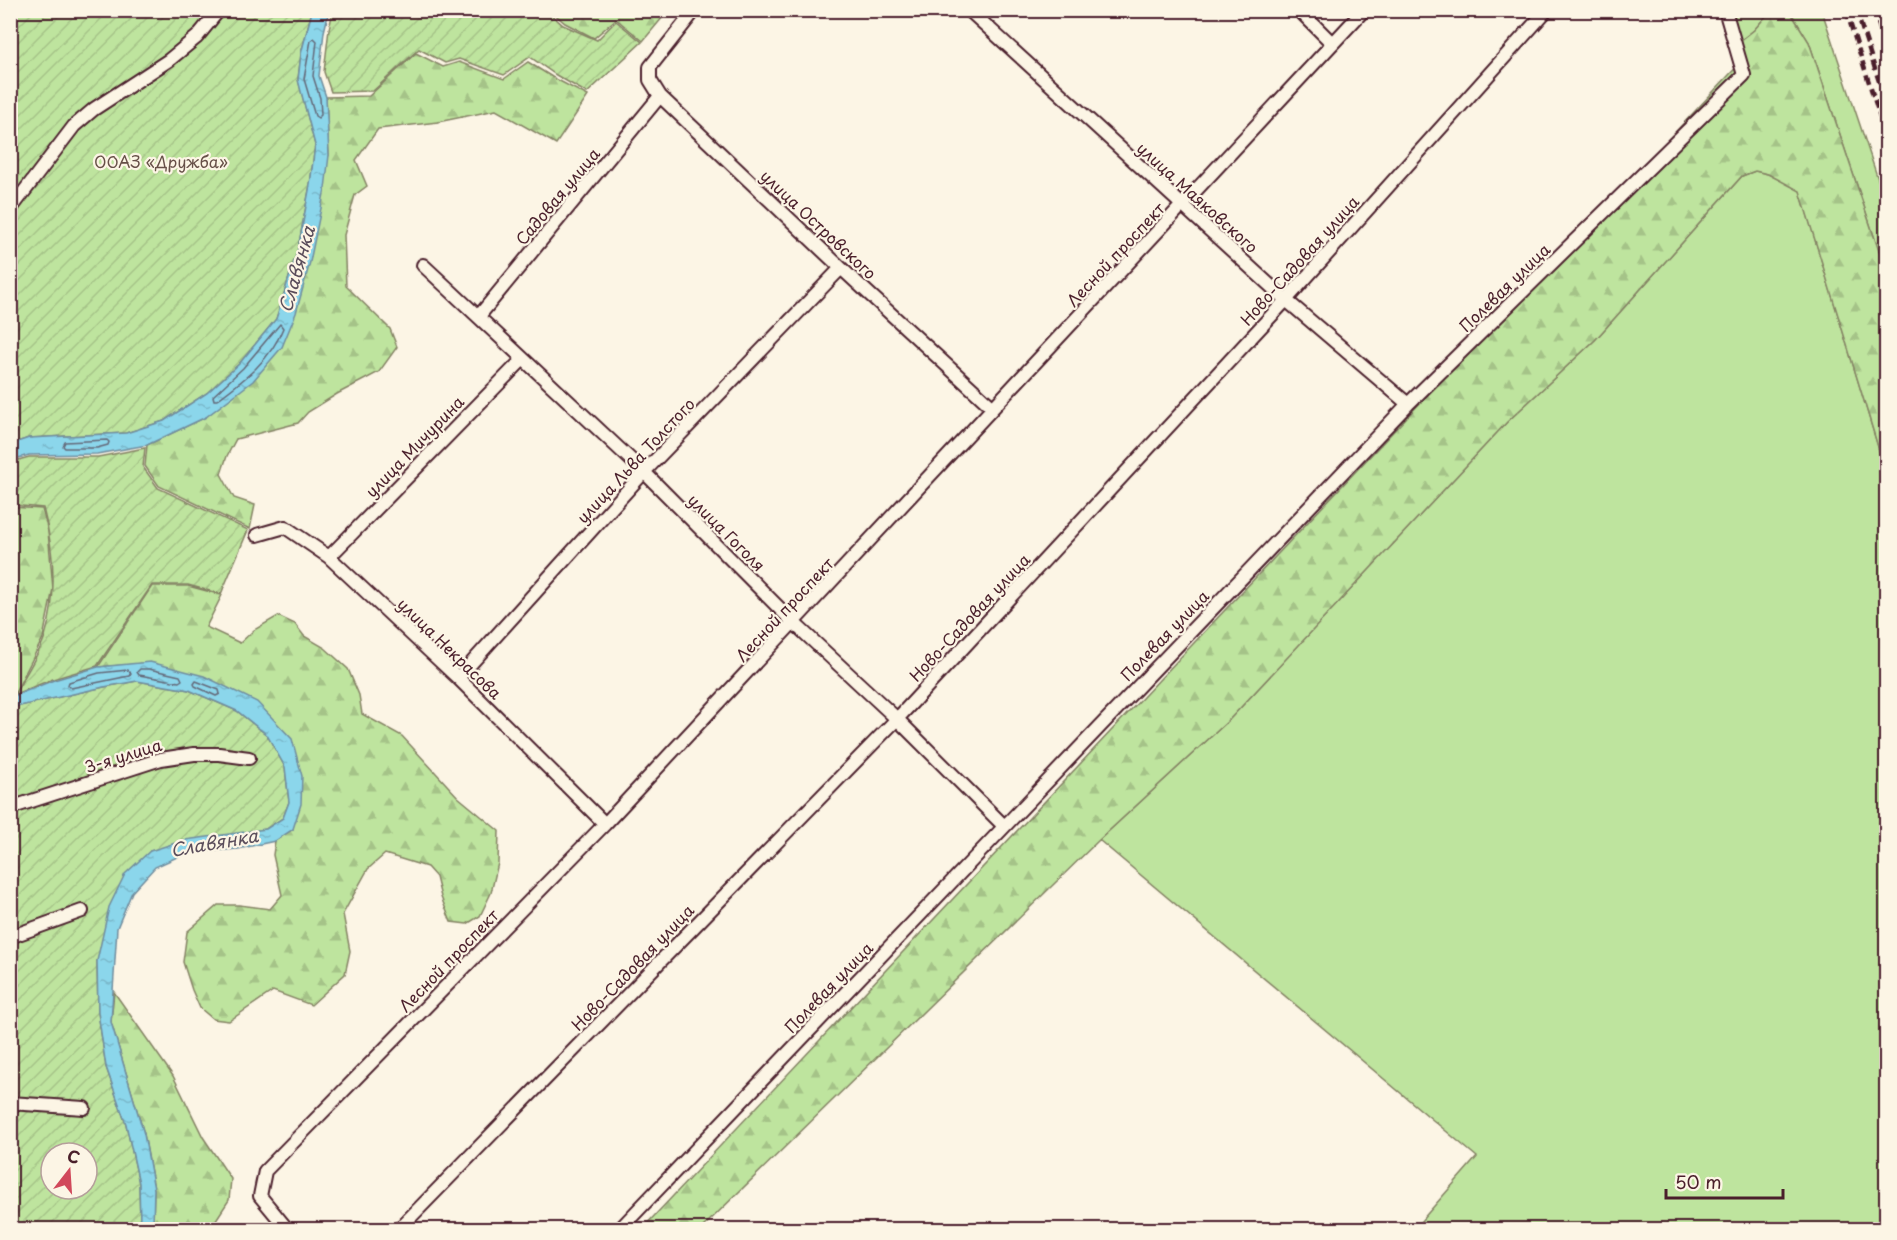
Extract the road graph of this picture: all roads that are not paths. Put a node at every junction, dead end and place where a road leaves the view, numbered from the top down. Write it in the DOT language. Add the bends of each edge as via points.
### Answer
graph roads {
  1 [pos="219,10"];
  2 [pos="695,10"];
  3 [pos="969,10"];
  4 [pos="1299,10"];
  5 [pos="1364,10"];
  6 [pos="1547,10"];
  7 [pos="1725,10"];
  8 [pos="1332,43"];
  9 [pos="660,96"];
  10 [pos="1183,206"];
  11 [pos="10,210"];
  12 [pos="423,265"];
  13 [pos="841,268"];
  14 [pos="1286,300"];
  15 [pos="479,316"];
  16 [pos="523,358"];
  17 [pos="1408,404"];
  18 [pos="992,407"];
  19 [pos="644,472"];
  20 [pos="257,535"];
  21 [pos="329,557"];
  22 [pos="794,623"];
  23 [pos="458,678"];
  24 [pos="897,719"];
  25 [pos="249,758"];
  26 [pos="10,808"];
  27 [pos="605,824"];
  28 [pos="1004,826"];
  29 [pos="82,911"];
  30 [pos="10,937"];
  31 [pos="10,1103"];
  32 [pos="84,1108"];
  33 [pos="288,1230"];
  34 [pos="398,1230"];
  35 [pos="619,1230"];
  1 -- 11 [label="street" via="197,37 169,60 74,126"];
  2 -- 9 [label="street, улица Островского" via="650,66 650,81"];
  3 -- 10 [label="street, улица Маяковского"];
  4 -- 8 [label="street"];
  5 -- 8 [label="street, Лесной проспект"];
  6 -- 14 [label="street, Ново-Садовая улица"];
  7 -- 17 [label="street, Полевая улица" via="1744,75"];
  8 -- 10 [label="street, Лесной проспект"];
  9 -- 13 [label="street, улица Островского"];
  9 -- 15 [label="street, Садовая улица"];
  10 -- 14 [label="street, улица Маяковского"];
  10 -- 18 [label="street, Лесной проспект"];
  12 -- 15 [label="street, улица Гоголя"];
  13 -- 18 [label="street, улица Островского"];
  13 -- 19 [label="street, улица Льва Толстого"];
  14 -- 17 [label="street, улица Маяковского"];
  14 -- 24 [label="street, Ново-Садовая улица"];
  15 -- 16 [label="street, улица Гоголя"];
  16 -- 19 [label="street, улица Гоголя"];
  16 -- 21 [label="street, улица Мичурина"];
  17 -- 28 [label="street, Полевая улица"];
  18 -- 22 [label="street, Лесной проспект"];
  19 -- 22 [label="street, улица Гоголя"];
  19 -- 23 [label="street, улица Льва Толстого"];
  20 -- 21 [label="street, улица Некрасова" via="285,527"];
  21 -- 23 [label="street, улица Некрасова"];
  22 -- 24 [label="street, улица Гоголя"];
  22 -- 27 [label="street, Лесной проспект"];
  23 -- 27 [label="street, улица Некрасова"];
  24 -- 28 [label="street, улица Гоголя"];
  24 -- 34 [label="street, Ново-Садовая улица"];
  25 -- 26 [label="street, 3-я улица" via="194,754 161,759"];
  27 -- 33 [label="street, Лесной проспект" via="265,1171 260,1196"];
  28 -- 35 [label="street, Полевая улица"];
  29 -- 30 [label="street"];
  31 -- 32 [label="street"];
}
